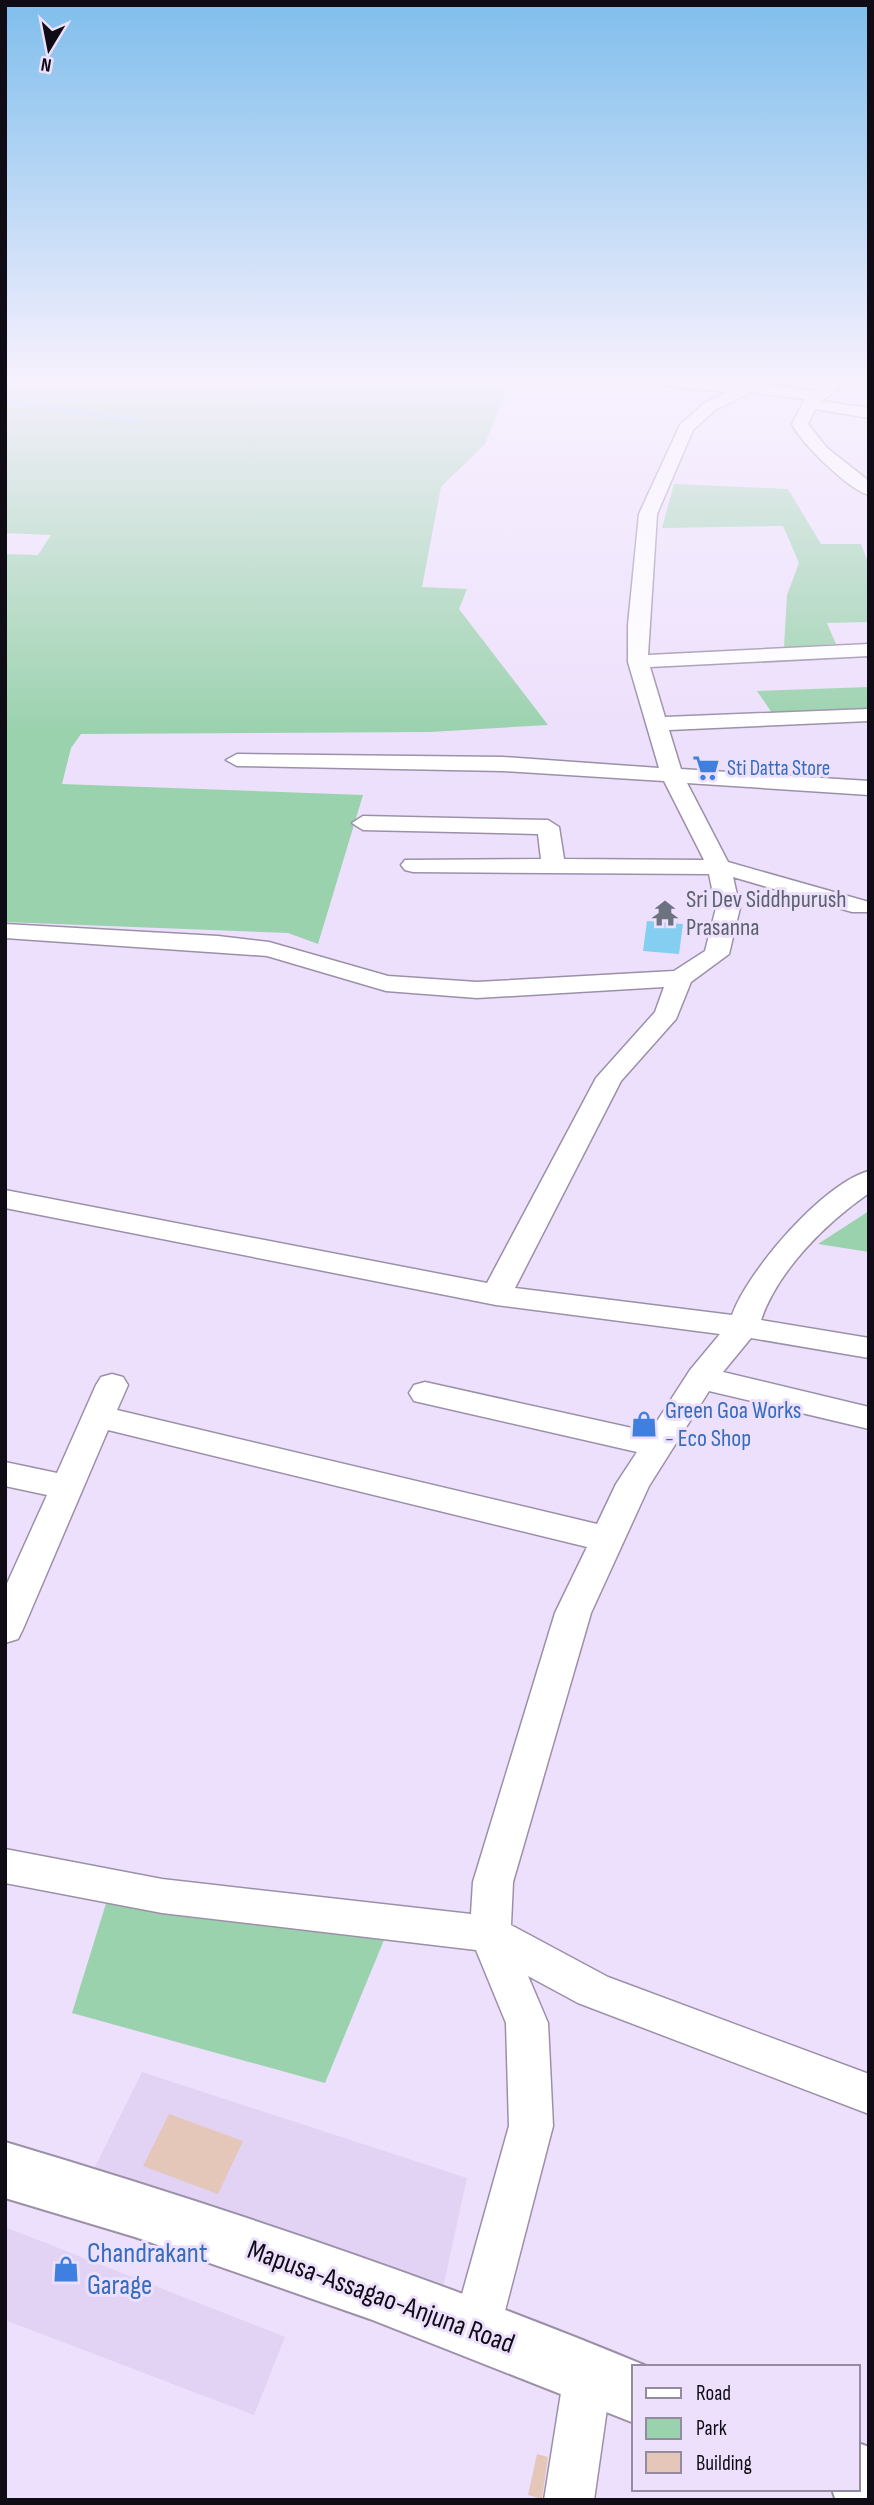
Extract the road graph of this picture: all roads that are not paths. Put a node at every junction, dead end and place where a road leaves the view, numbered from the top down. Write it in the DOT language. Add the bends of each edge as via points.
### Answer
graph roads {
  1 [pos="655,498"];
  2 [pos="869,650"];
  3 [pos="638,662"];
  4 [pos="869,715"];
  5 [pos="657,724"];
  6 [pos="237,760"];
  7 [pos="672,775"];
  8 [pos="869,788"];
  9 [pos="363,823"];
  10 [pos="413,865"];
  11 [pos="719,867"];
  12 [pos="554,868"];
  13 [pos="862,907"];
  14 [pos="5,931"];
  15 [pos="680,978"];
  16 [pos="869,1180"];
  17 [pos="5,1199"];
  18 [pos="496,1296"];
  19 [pos="743,1327"];
  20 [pos="869,1348"];
  21 [pos="701,1378"];
  22 [pos="112,1385"];
  23 [pos="425,1393"];
  24 [pos="99,1417"];
  25 [pos="869,1418"];
  26 [pos="658,1445"];
  27 [pos="5,1474"];
  28 [pos="69,1488"];
  29 [pos="607,1539"];
  30 [pos="5,1629"];
  31 [pos="5,1866"];
  32 [pos="490,1934"];
  33 [pos="869,2094"];
  34 [pos="5,2170"];
  35 [pos="476,2330"];
  36 [pos="611,2383"];
  37 [pos="569,2500"];
  1 -- 3 [label="street" via="648,514"];
  2 -- 3 [label="street"];
  3 -- 5 [label="street"];
  4 -- 5 [label="street"];
  5 -- 7 [label="street"];
  6 -- 7 [label="street" via="503,764"];
  7 -- 8 [label="street"];
  7 -- 11 [label="street"];
  9 -- 12 [label="street" via="548,828"];
  10 -- 12 [label="street"];
  11 -- 12 [label="street"];
  11 -- 13 [label="street"];
  11 -- 15 [label="street" via="728,908 717,954"];
  14 -- 15 [label="street" via="270,949 386,983 477,990"];
  15 -- 18 [label="street" via="667,1014 609,1078"];
  16 -- 19 [label="street" via="820,1214 754,1294"];
  17 -- 18 [label="street"];
  18 -- 19 [label="street"];
  19 -- 20 [label="street"];
  19 -- 21 [label="street"];
  21 -- 25 [label="street"];
  21 -- 26 [label="street"];
  22 -- 24 [label="street"];
  23 -- 26 [label="street"];
  24 -- 28 [label="street"];
  24 -- 29 [label="street"];
  26 -- 29 [label="street"];
  27 -- 28 [label="street"];
  28 -- 30 [label="street"];
  29 -- 32 [label="street" via="569,1626 493,1882"];
  31 -- 32 [label="street" via="162,1896"];
  32 -- 33 [label="street" via="593,1990"];
  32 -- 35 [label="street" via="527,2023 531,2126"];
  34 -- 35 [label="main road, Mapusa-Assagao-Anjuna Road" via="272,2256"];
  35 -- 36 [label="main road, Mapusa-Assagao-Anjuna Road"];
  36 -- 37 [label="street"];
}
